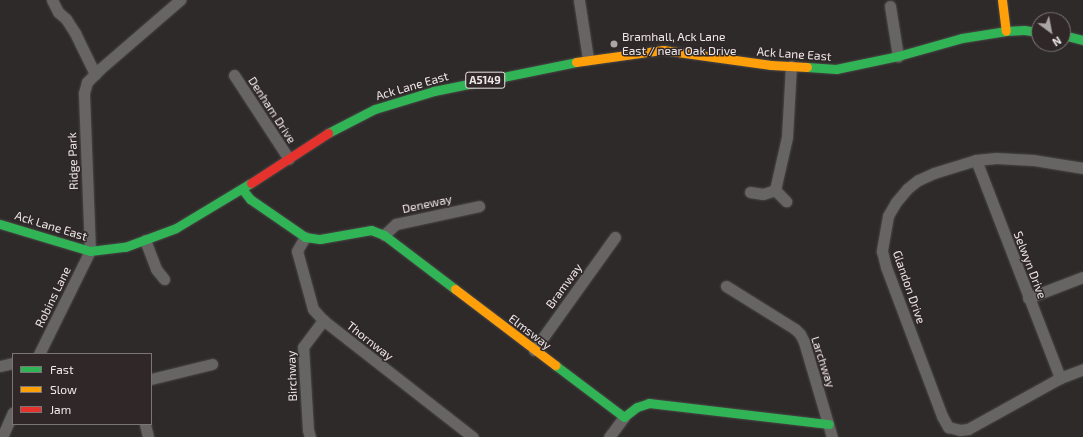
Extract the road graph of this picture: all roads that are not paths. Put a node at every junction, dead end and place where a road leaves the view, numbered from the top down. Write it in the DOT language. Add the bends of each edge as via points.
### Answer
graph roads {
  1 [pos="52,0"];
  2 [pos="180,0"];
  3 [pos="579,0"];
  4 [pos="1002,0"];
  5 [pos="890,6"];
  6 [pos="1006,31"];
  7 [pos="1031,31"];
  8 [pos="1071,37"];
  9 [pos="1083,40"];
  10 [pos="898,56"];
  11 [pos="588,59"];
  12 [pos="791,66"];
  13 [pos="95,74"];
  14 [pos="234,75"];
  15 [pos="289,159"];
  16 [pos="976,160"];
  17 [pos="1083,168"];
  18 [pos="242,189"];
  19 [pos="775,190"];
  20 [pos="750,192"];
  21 [pos="786,201"];
  22 [pos="478,206"];
  23 [pos="0,224"];
  24 [pos="384,235"];
  25 [pos="305,237"];
  26 [pos="615,237"];
  27 [pos="145,240"];
  28 [pos="90,250"];
  29 [pos="1083,277"];
  30 [pos="164,279"];
  31 [pos="726,286"];
  32 [pos="1028,298"];
  33 [pos="323,320"];
  34 [pos="534,350"];
  35 [pos="39,353"];
  36 [pos="12,363"];
  37 [pos="212,364"];
  38 [pos="0,366"];
  39 [pos="1083,369"];
  40 [pos="1060,378"];
  41 [pos="152,379"];
  42 [pos="12,414"];
  43 [pos="624,417"];
  44 [pos="829,424"];
  45 [pos="145,425"];
  46 [pos="2,437"];
  47 [pos="148,437"];
  48 [pos="310,437"];
  49 [pos="473,437"];
  50 [pos="610,437"];
  51 [pos="832,437"];
  1 -- 13 [label="street" via="58,12 75,32"];
  2 -- 13 [label="street, Ridge Park"];
  3 -- 11 [label="street"];
  4 -- 6 [label="main road"];
  5 -- 10 [label="street"];
  6 -- 7 [label="main road, A5149"];
  6 -- 10 [label="main road, Ack Lane East / A5149" via="962,38"];
  8 -- 9 [label="main road"];
  10 -- 12 [label="main road, Ack Lane East / A5149" via="836,69"];
  11 -- 12 [label="main road, Ack Lane East / A5149" via="663,50"];
  11 -- 15 [label="main road, Ack Lane East / A5149" via="434,91 396,102 354,119"];
  12 -- 19 [label="street" via="787,137"];
  13 -- 28 [label="street, Ridge Park" via="87,82 84,93"];
  14 -- 15 [label="street, Denham Drive"];
  15 -- 18 [label="main road, Ack Lane East / A5149"];
  16 -- 17 [label="street, Glandon Drive" via="1033,160"];
  16 -- 32 [label="street, Selwyn Drive"];
  16 -- 40 [label="street, Glandon Drive" via="918,180 896,202 888,216 884,232 882,251 886,267 942,416 948,427 968,429"];
  18 -- 25 [label="main road" via="250,199"];
  18 -- 27 [label="main road, Ack Lane East / A5149" via="181,225"];
  19 -- 20 [label="street" via="763,194"];
  19 -- 21 [label="street"];
  22 -- 24 [label="street, Deneway" via="396,224"];
  23 -- 28 [label="main road, Ack Lane East / A5149"];
  24 -- 25 [label="main road, Elmsway" via="371,230 320,239"];
  24 -- 34 [label="main road, Elmsway"];
  25 -- 33 [label="street, Thornway" via="297,251 313,309"];
  26 -- 34 [label="street, Bramway"];
  27 -- 28 [label="main road, Ack Lane East / A5149" via="125,247"];
  27 -- 30 [label="street" via="156,269"];
  28 -- 35 [label="street, Robins Lane"];
  29 -- 32 [label="street"];
  31 -- 44 [label="street, Larchway" via="800,334"];
  32 -- 40 [label="street, Selwyn Drive"];
  33 -- 48 [label="street, Birchway" via="302,347"];
  33 -- 49 [label="street, Thornway"];
  34 -- 43 [label="main road, Elmsway"];
  36 -- 38 [label="street"];
  37 -- 41 [label="street"];
  39 -- 40 [label="street, Glandon Drive"];
  42 -- 46 [label="street"];
  43 -- 44 [label="main road" via="637,407 649,404"];
  43 -- 50 [label="street"];
  44 -- 51 [label="street, Larchway"];
  45 -- 47 [label="street"];
}
